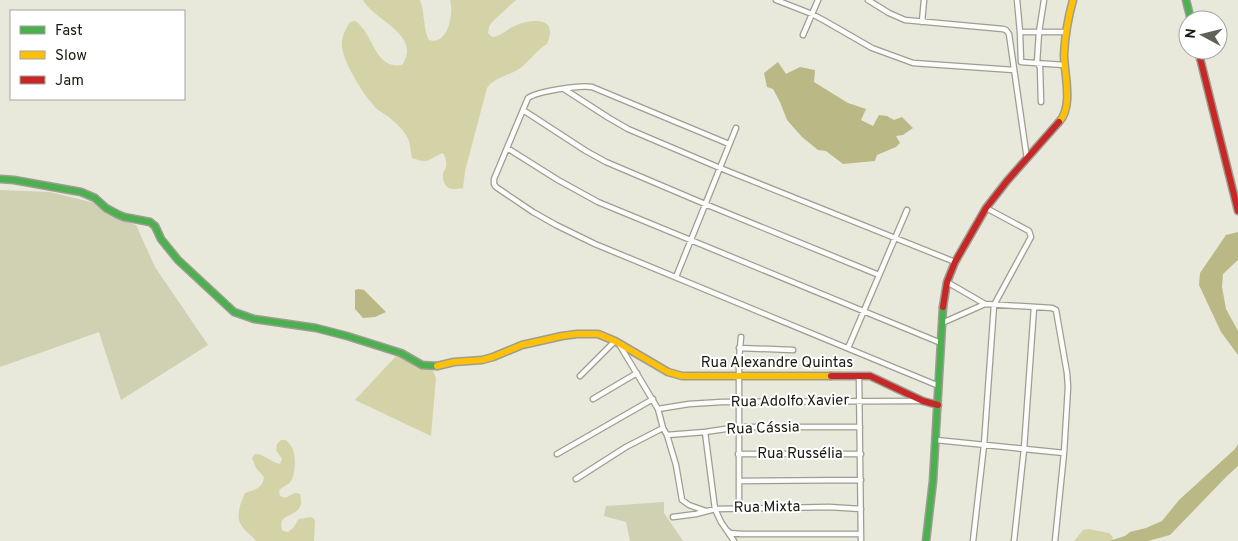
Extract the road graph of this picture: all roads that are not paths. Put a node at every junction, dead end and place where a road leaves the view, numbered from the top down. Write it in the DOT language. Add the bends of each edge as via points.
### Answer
graph roads {
  1 [pos="776,0"];
  2 [pos="818,0"];
  3 [pos="868,0"];
  4 [pos="924,0"];
  5 [pos="1017,0"];
  6 [pos="1044,0"];
  7 [pos="1073,0"];
  8 [pos="812,14"];
  9 [pos="922,22"];
  10 [pos="1020,32"];
  11 [pos="1039,32"];
  12 [pos="1064,32"];
  13 [pos="803,35"];
  14 [pos="1200,60"];
  15 [pos="1037,63"];
  16 [pos="1064,65"];
  17 [pos="1014,70"];
  18 [pos="564,89"];
  19 [pos="1041,102"];
  20 [pos="523,110"];
  21 [pos="736,128"];
  22 [pos="729,144"];
  23 [pos="507,148"];
  24 [pos="1028,159"];
  25 [pos="720,168"];
  26 [pos="0,179"];
  27 [pos="705,204"];
  28 [pos="986,208"];
  29 [pos="907,210"];
  30 [pos="1238,211"];
  31 [pos="895,238"];
  32 [pos="690,239"];
  33 [pos="955,262"];
  34 [pos="879,275"];
  35 [pos="676,277"];
  36 [pos="947,282"];
  37 [pos="984,304"];
  38 [pos="994,305"];
  39 [pos="1034,307"];
  40 [pos="863,312"];
  41 [pos="942,323"];
  42 [pos="741,336"];
  43 [pos="617,342"];
  44 [pos="941,342"];
  45 [pos="739,348"];
  46 [pos="848,348"];
  47 [pos="793,350"];
  48 [pos="637,373"];
  49 [pos="739,375"];
  50 [pos="580,376"];
  51 [pos="859,376"];
  52 [pos="939,386"];
  53 [pos="593,399"];
  54 [pos="653,399"];
  55 [pos="860,401"];
  56 [pos="923,401"];
  57 [pos="738,402"];
  58 [pos="938,405"];
  59 [pos="658,409"];
  60 [pos="860,427"];
  61 [pos="663,428"];
  62 [pos="739,428"];
  63 [pos="706,432"];
  64 [pos="667,435"];
  65 [pos="936,440"];
  66 [pos="984,445"];
  67 [pos="1024,449"];
  68 [pos="1064,453"];
  69 [pos="556,454"];
  70 [pos="738,454"];
  71 [pos="861,454"];
  72 [pos="576,480"];
  73 [pos="861,480"];
  74 [pos="739,482"];
  75 [pos="739,508"];
  76 [pos="861,508"];
  77 [pos="715,509"];
  78 [pos="706,511"];
  79 [pos="673,517"];
  80 [pos="728,532"];
  81 [pos="860,534"];
  82 [pos="734,541"];
  83 [pos="861,541"];
  84 [pos="926,541"];
  85 [pos="973,541"];
  86 [pos="1014,541"];
  87 [pos="1055,541"];
  1 -- 8 [label="street"];
  2 -- 8 [label="street"];
  3 -- 9 [label="street" via="897,17"];
  4 -- 9 [label="street"];
  5 -- 10 [label="street"];
  6 -- 11 [label="street"];
  7 -- 12 [label="street"];
  8 -- 13 [label="street"];
  8 -- 17 [label="street" via="872,48 913,63"];
  9 -- 17 [label="street" via="1006,30"];
  10 -- 11 [label="street"];
  10 -- 15 [label="street" via="1021,62"];
  11 -- 12 [label="street"];
  11 -- 15 [label="street"];
  12 -- 16 [label="street"];
  14 -- 30 [label="street"];
  15 -- 16 [label="street"];
  15 -- 19 [label="street" via="1041,73"];
  16 -- 24 [label="street" via="1066,113"];
  17 -- 24 [label="street"];
  18 -- 20 [label="street" via="532,95"];
  18 -- 22 [label="street" via="592,86"];
  18 -- 25 [label="street" via="628,129"];
  20 -- 23 [label="street"];
  20 -- 27 [label="street" via="606,162"];
  21 -- 22 [label="street"];
  22 -- 25 [label="street"];
  23 -- 32 [label="street" via="598,202"];
  23 -- 35 [label="street" via="494,179 496,187 556,225"];
  24 -- 28 [label="street"];
  25 -- 27 [label="street"];
  25 -- 31 [label="street"];
  26 -- 43 [label="street, Rua Alexandre Quintas" via="81,192 117,214 150,222 178,260 234,312 243,316 347,336 401,353 422,365 482,360 522,345 577,334 598,334"];
  27 -- 32 [label="street"];
  27 -- 34 [label="street"];
  28 -- 33 [label="street"];
  28 -- 38 [label="street" via="1029,231 1031,237"];
  29 -- 31 [label="street"];
  31 -- 33 [label="street"];
  31 -- 34 [label="street"];
  32 -- 35 [label="street"];
  32 -- 40 [label="street"];
  33 -- 36 [label="street"];
  34 -- 40 [label="street"];
  35 -- 46 [label="street"];
  36 -- 37 [label="street"];
  36 -- 41 [label="street"];
  37 -- 38 [label="street"];
  37 -- 41 [label="street"];
  38 -- 39 [label="street"];
  38 -- 66 [label="street"];
  39 -- 67 [label="street"];
  39 -- 68 [label="street" via="1056,310 1068,386"];
  40 -- 44 [label="street"];
  40 -- 46 [label="street"];
  41 -- 44 [label="street"];
  42 -- 45 [label="street"];
  43 -- 48 [label="street"];
  43 -- 49 [label="street, Rua Alexandre Quintas" via="674,374"];
  43 -- 50 [label="street"];
  44 -- 52 [label="street"];
  45 -- 47 [label="street"];
  45 -- 49 [label="street"];
  46 -- 52 [label="street"];
  48 -- 53 [label="street"];
  48 -- 54 [label="street"];
  49 -- 51 [label="street, Rua Alexandre Quintas"];
  49 -- 57 [label="street"];
  51 -- 55 [label="street"];
  51 -- 56 [label="street, Rua Alexandre Quintas" via="876,378"];
  52 -- 58 [label="street"];
  54 -- 59 [label="street"];
  54 -- 69 [label="street"];
  55 -- 56 [label="street, Rua Adolfo Xavier"];
  55 -- 57 [label="street, Rua Adolfo Xavier"];
  55 -- 60 [label="street"];
  56 -- 58 [label="street, Rua Alexandre Quintas"];
  57 -- 59 [label="street, Rua Adolfo Xavier"];
  57 -- 62 [label="street"];
  58 -- 65 [label="street"];
  59 -- 61 [label="street"];
  60 -- 62 [label="street, Rua Cássia"];
  60 -- 71 [label="street"];
  61 -- 64 [label="street"];
  61 -- 72 [label="street" via="626,447"];
  62 -- 63 [label="street, Rua Cássia"];
  62 -- 70 [label="street"];
  63 -- 64 [label="street, Rua Cássia"];
  63 -- 77 [label="street"];
  64 -- 78 [label="street" via="682,500"];
  65 -- 66 [label="street"];
  65 -- 84 [label="street"];
  66 -- 67 [label="street"];
  66 -- 85 [label="street"];
  67 -- 68 [label="street"];
  67 -- 86 [label="street"];
  68 -- 87 [label="street"];
  70 -- 71 [label="street, Rua Russélia"];
  70 -- 74 [label="street"];
  71 -- 73 [label="street"];
  73 -- 74 [label="street"];
  73 -- 76 [label="street"];
  74 -- 75 [label="street"];
  75 -- 76 [label="street, Rua Mixta"];
  75 -- 77 [label="street, Rua Mixta"];
  76 -- 81 [label="street"];
  77 -- 78 [label="street, Rua Mixta"];
  77 -- 80 [label="street"];
  78 -- 79 [label="street, Rua Mixta"];
  80 -- 81 [label="street"];
  80 -- 82 [label="street"];
  81 -- 83 [label="street"];
}
